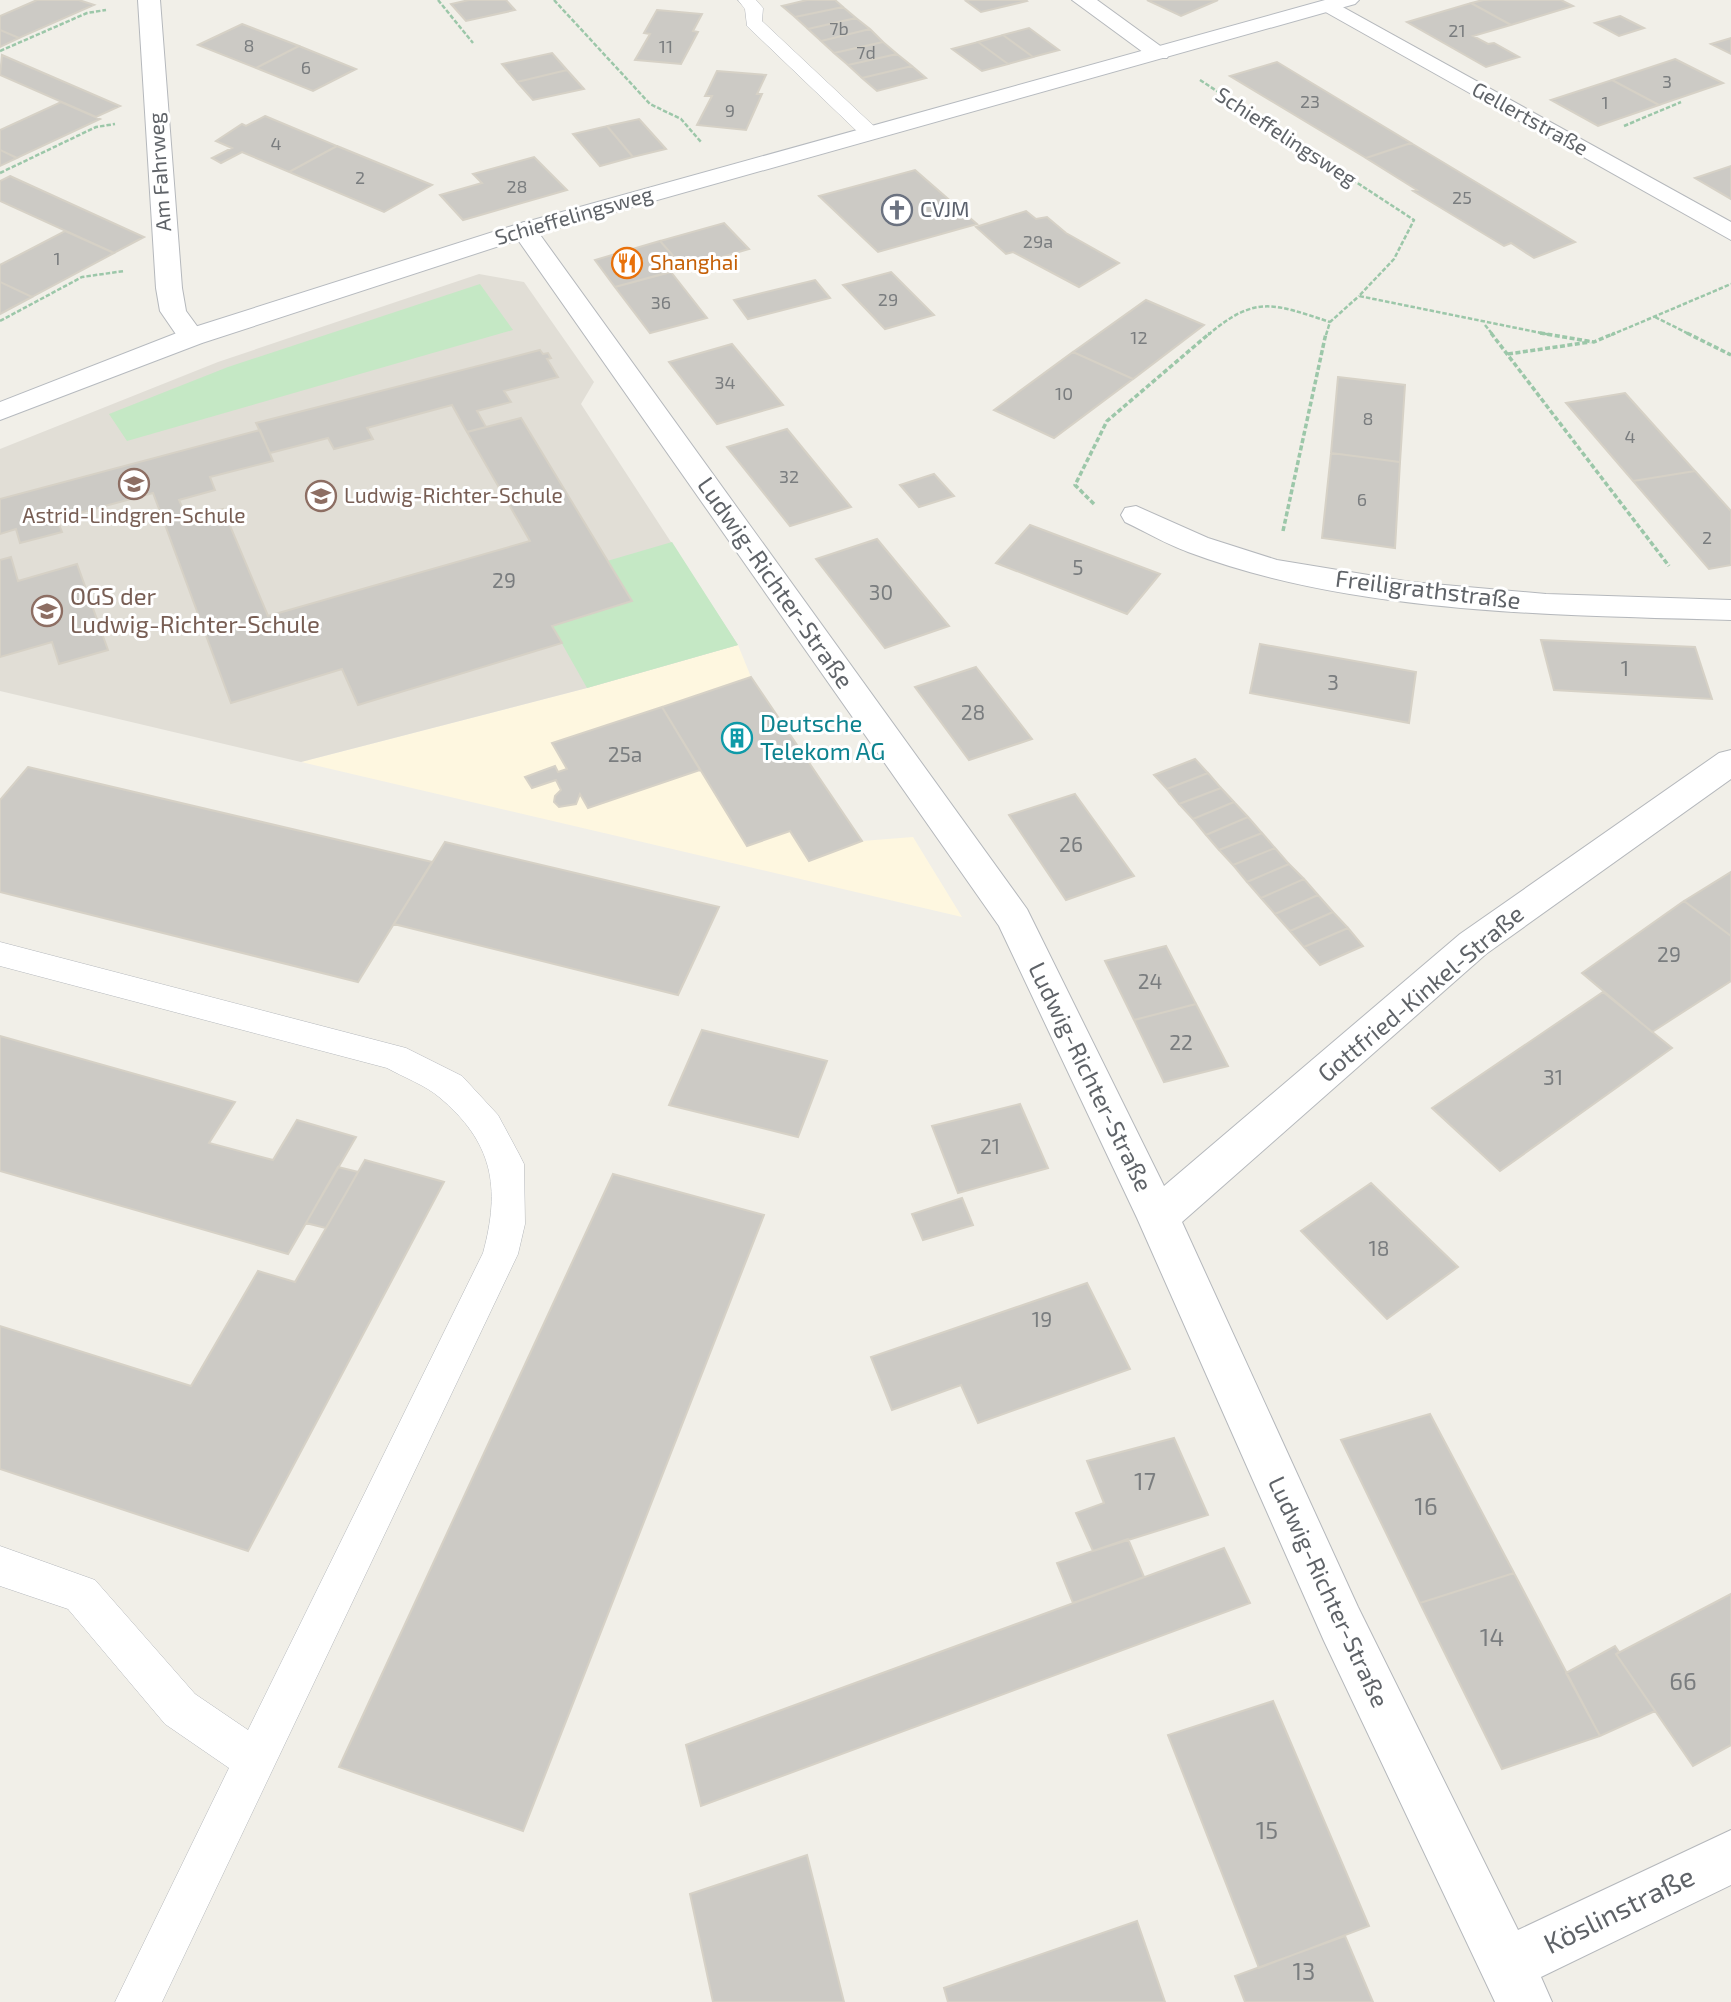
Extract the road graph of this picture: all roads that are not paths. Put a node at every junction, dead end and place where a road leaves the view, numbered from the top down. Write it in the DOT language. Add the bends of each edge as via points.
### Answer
graph roads {
  1 [pos="747,0"];
  2 [pos="1083,0"];
  3 [pos="149,2"];
  4 [pos="1338,3"];
  5 [pos="1159,53"];
  6 [pos="870,134"];
  7 [pos="524,230"];
  8 [pos="1731,232"];
  9 [pos="192,337"];
  10 [pos="0,412"];
  11 [pos="1136,515"];
  12 [pos="1717,611"];
  13 [pos="1731,762"];
  14 [pos="0,954"];
  15 [pos="1158,1217"];
  16 [pos="0,1566"];
  17 [pos="256,1761"];
  18 [pos="1731,1857"];
  19 [pos="1515,1983"];
  20 [pos="138,2002"];
  1 -- 6 [label="lane" via="754,8 753,22"];
  2 -- 5 [label="street"];
  3 -- 9 [label="street, Am Fahrweg" via="167,265 173,311"];
  4 -- 5 [label="street, Schieffelingsweg"];
  4 -- 8 [label="street, Gellertstraße"];
  5 -- 6 [label="street, Schieffelingsweg"];
  6 -- 7 [label="street, Schieffelingsweg"];
  7 -- 9 [label="street, Schieffelingsweg"];
  7 -- 15 [label="street, Ludwig-Richter-Straße" via="1014,919"];
  9 -- 10 [label="street, Schieffelingsweg"];
  11 -- 12 [label="street, Freiligrathstraße" via="1197,545 1274,569 1411,592 1546,604"];
  13 -- 15 [label="street, Gottfried-Kinkel-Straße" via="1473,944"];
  14 -- 17 [label="lane" via="395,1056 450,1086 486,1125 507,1164 508,1224 500,1254"];
  15 -- 19 [label="street, Ludwig-Richter-Straße" via="1341,1624"];
  16 -- 17 [label="lane" via="81,1594 180,1709"];
  17 -- 20 [label="lane"];
  18 -- 19 [label="street, Köslinstraße"];
}
